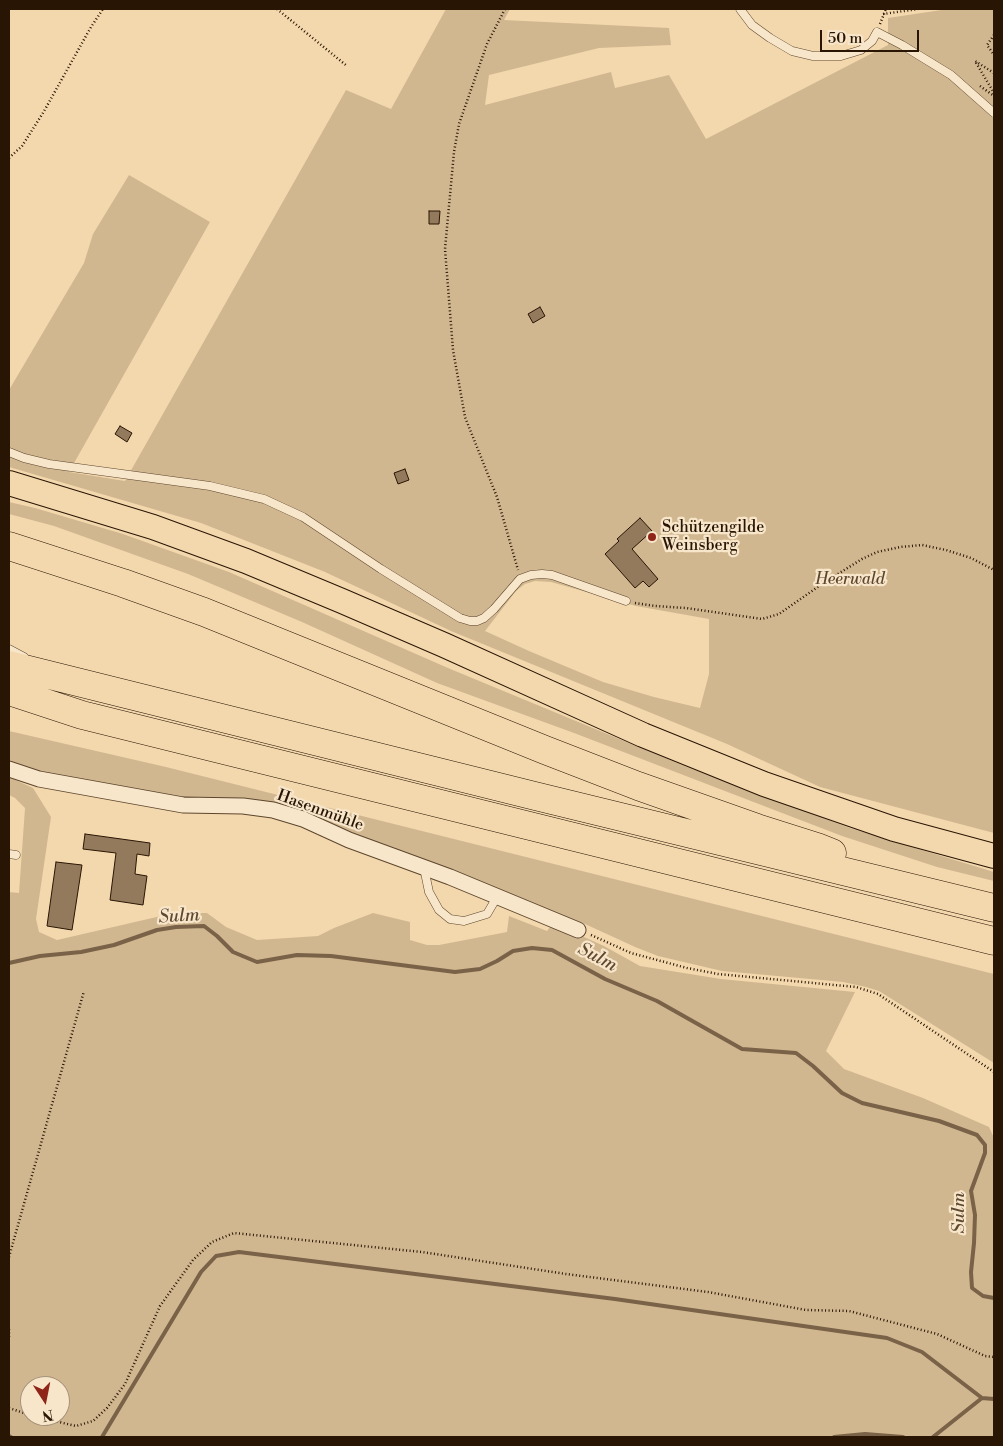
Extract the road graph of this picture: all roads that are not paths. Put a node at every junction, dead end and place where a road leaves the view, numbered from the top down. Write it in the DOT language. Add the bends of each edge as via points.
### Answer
graph roads {
  1 [pos="740,9"];
  2 [pos="994,113"];
  3 [pos="9,452"];
  4 [pos="9,483"];
  5 [pos="9,546"];
  6 [pos="626,601"];
  7 [pos="9,649"];
  8 [pos="21,663"];
  9 [pos="41,665"];
  10 [pos="72,681"];
  11 [pos="9,691"];
  12 [pos="9,710"];
  13 [pos="82,715"];
  14 [pos="9,769"];
  15 [pos="994,856"];
  16 [pos="424,868"];
  17 [pos="938,894"];
  18 [pos="498,897"];
  19 [pos="994,908"];
  20 [pos="578,930"];
  21 [pos="994,941"];
  1 -- 2 [label="lane" via="752,25 770,38 792,51 814,56 841,56 861,50 877,32 951,75"];
  3 -- 6 [label="lane" via="49,464 210,486 264,499 303,517 389,574 470,621 484,618 520,579 537,575 552,575"];
  4 -- 15 [label="main road" via="153,527 246,561 643,735 764,784 894,829"];
  5 -- 17 [label="highway" via="204,612 511,737"];
  7 -- 8 [label="lane"];
  8 -- 10 [label="highway"];
  9 -- 10 [label="lane"];
  10 -- 17 [label="highway"];
  11 -- 13 [label="highway"];
  12 -- 13 [label="highway"];
  13 -- 21 [label="highway"];
  14 -- 16 [label="street, Hasenmühle" via="39,779 183,805 273,810"];
  16 -- 18 [label="street, Hasenmühle"];
  16 -- 18 [label="lane" via="439,910 450,919 464,921 487,914"];
  17 -- 19 [label="highway"];
  18 -- 20 [label="street, Hasenmühle"];
}
